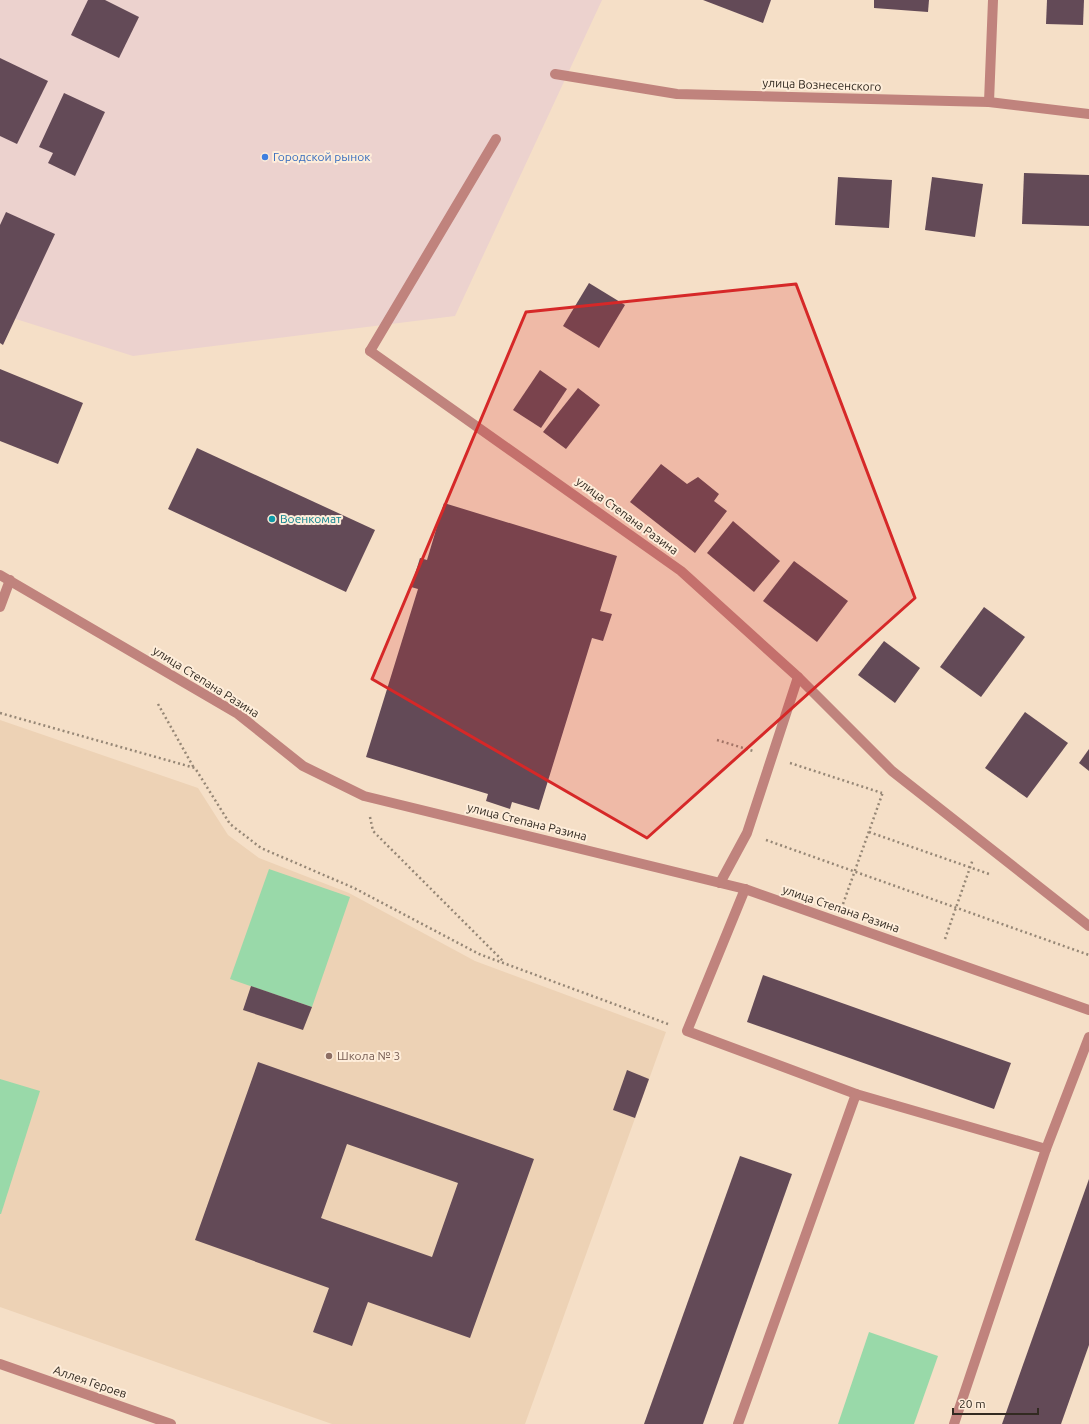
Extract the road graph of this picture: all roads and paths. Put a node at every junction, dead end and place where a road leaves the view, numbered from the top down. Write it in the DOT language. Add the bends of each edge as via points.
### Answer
graph roads {
  1 [pos="993,0"];
  2 [pos="554,74"];
  3 [pos="989,102"];
  4 [pos="1089,114"];
  5 [pos="496,139"];
  6 [pos="0,575"];
  7 [pos="10,580"];
  8 [pos="0,607"];
  9 [pos="798,677"];
  10 [pos="158,704"];
  11 [pos="0,713"];
  12 [pos="717,740"];
  13 [pos="771,757"];
  14 [pos="194,768"];
  15 [pos="892,771"];
  16 [pos="882,793"];
  17 [pos="364,796"];
  18 [pos="868,832"];
  19 [pos="747,833"];
  20 [pos="980,840"];
  21 [pos="970,867"];
  22 [pos="855,872"];
  23 [pos="991,875"];
  24 [pos="720,883"];
  25 [pos="745,889"];
  26 [pos="956,908"];
  27 [pos="837,922"];
  28 [pos="1089,926"];
  29 [pos="1089,955"];
  30 [pos="939,957"];
  31 [pos="506,964"];
  32 [pos="1089,1010"];
  33 [pos="687,1031"];
  34 [pos="1089,1036"];
  35 [pos="856,1094"];
  36 [pos="1046,1149"];
  37 [pos="0,1364"];
  38 [pos="171,1424"];
  39 [pos="738,1424"];
  40 [pos="954,1424"];
  1 -- 3 [label="street"];
  2 -- 3 [label="street, улица Вознесенского" via="677,94"];
  3 -- 4 [label="street, улица Вознесенского"];
  5 -- 9 [label="street, улица Степана Разина" via="370,351 681,571"];
  6 -- 7 [label="street, улица Степана Разина"];
  7 -- 8 [label="street"];
  7 -- 17 [label="street, улица Степана Разина" via="238,714 303,766"];
  9 -- 13 [label="street"];
  9 -- 15 [label="street, улица Степана Разина"];
  10 -- 14 [label="path"];
  11 -- 14 [label="path"];
  12 -- 13 [label="path"];
  13 -- 16 [label="path"];
  13 -- 19 [label="street"];
  14 -- 31 [label="path" via="230,824 261,848 354,888 479,954"];
  15 -- 16 [label="path"];
  15 -- 20 [label="street, улица Степана Разина"];
  16 -- 18 [label="path"];
  17 -- 24 [label="street, улица Степана Разина"];
  17 -- 31 [label="path" via="373,831"];
  18 -- 21 [label="path"];
  18 -- 22 [label="path"];
  19 -- 22 [label="path"];
  19 -- 24 [label="street"];
  20 -- 21 [label="path"];
  20 -- 28 [label="street, улица Степана Разина"];
  21 -- 23 [label="path"];
  21 -- 26 [label="path"];
  22 -- 26 [label="path"];
  22 -- 27 [label="path"];
  24 -- 25 [label="street, улица Степана Разина"];
  25 -- 27 [label="street, улица Степана Разина"];
  25 -- 33 [label="street"];
  26 -- 29 [label="path"];
  26 -- 30 [label="path"];
  27 -- 30 [label="street, улица Степана Разина"];
  30 -- 32 [label="street, улица Степана Разина"];
  31 -- 33 [label="path"];
  33 -- 35 [label="street"];
  34 -- 36 [label="street"];
  35 -- 36 [label="street"];
  35 -- 39 [label="street"];
  36 -- 40 [label="street"];
  37 -- 38 [label="street, Аллея Героев"];
}
